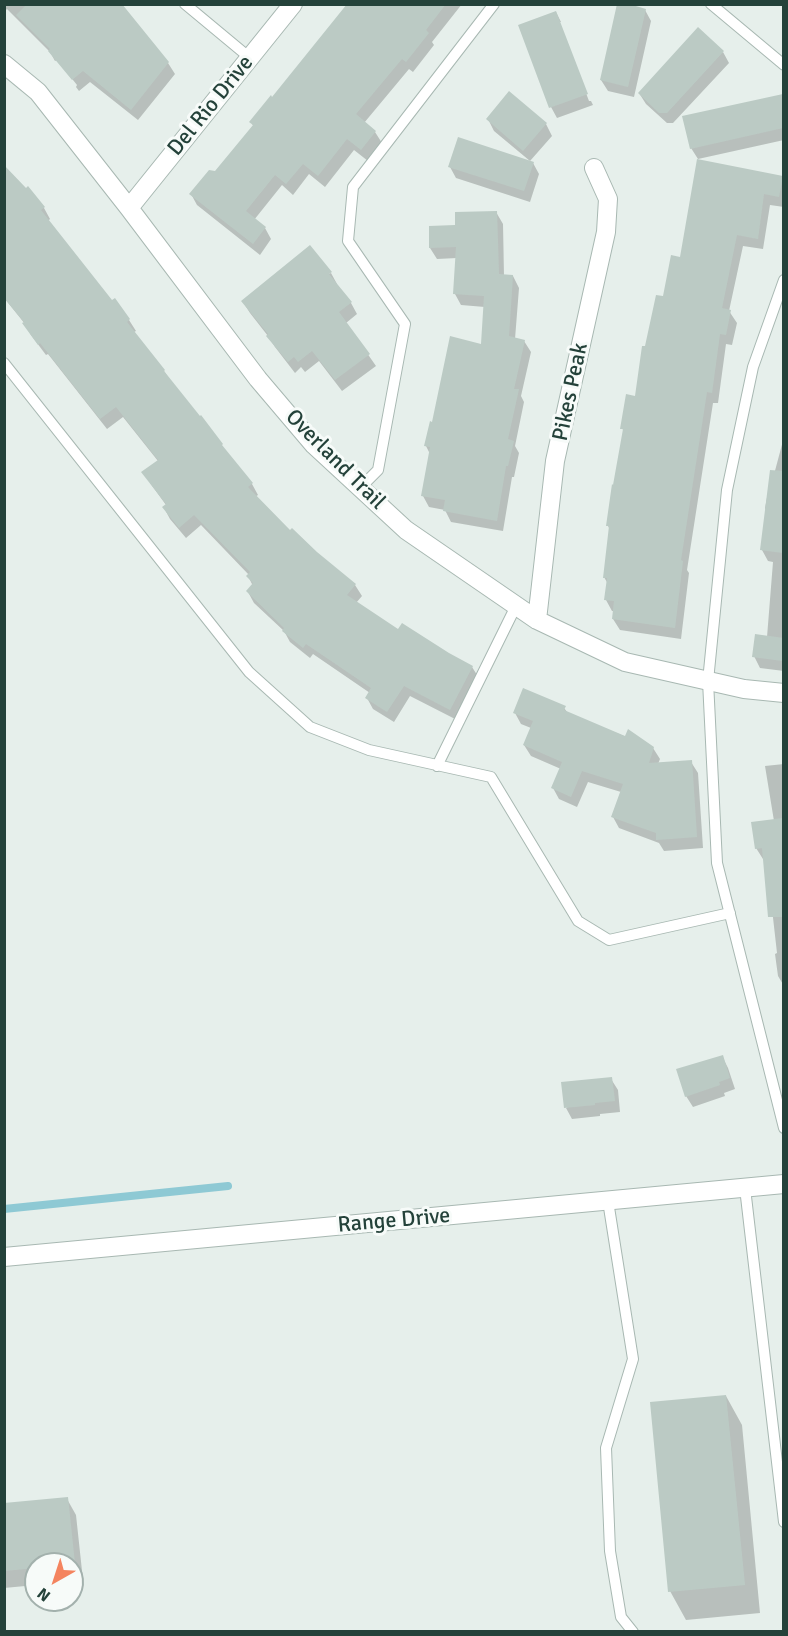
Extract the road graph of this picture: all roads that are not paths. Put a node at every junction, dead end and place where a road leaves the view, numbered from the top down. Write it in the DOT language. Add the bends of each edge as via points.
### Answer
graph roads {
  1 [pos="185,4"];
  2 [pos="293,4"];
  3 [pos="494,4"];
  4 [pos="711,4"];
  5 [pos="250,58"];
  6 [pos="4,64"];
  7 [pos="783,65"];
  8 [pos="594,168"];
  9 [pos="129,208"];
  10 [pos="783,280"];
  11 [pos="4,363"];
  12 [pos="360,488"];
  13 [pos="516,606"];
  14 [pos="537,620"];
  15 [pos="708,681"];
  16 [pos="783,693"];
  17 [pos="438,766"];
  18 [pos="730,912"];
  19 [pos="783,1128"];
  20 [pos="783,1184"];
  21 [pos="745,1188"];
  22 [pos="608,1201"];
  23 [pos="4,1257"];
  24 [pos="783,1522"];
  25 [pos="633,1632"];
  1 -- 5 [label="lane"];
  2 -- 5 [label="street, Del Rio Drive"];
  3 -- 12 [label="lane" via="353,187 348,241 405,324 378,470"];
  4 -- 7 [label="lane"];
  5 -- 9 [label="street, Del Rio Drive"];
  6 -- 9 [label="street, Overland Trail" via="38,92"];
  8 -- 14 [label="street, Pikes Peak" via="608,199 606,232 555,461"];
  9 -- 12 [label="street, Overland Trail" via="258,379 314,445"];
  10 -- 15 [label="lane" via="753,367 727,490"];
  11 -- 17 [label="lane" via="249,672 310,728 369,750"];
  12 -- 13 [label="street, Overland Trail" via="406,530"];
  13 -- 14 [label="street, Overland Trail"];
  13 -- 17 [label="lane"];
  14 -- 15 [label="street, Overland Trail" via="625,662"];
  15 -- 16 [label="street, Overland Trail"];
  15 -- 18 [label="lane" via="717,863"];
  17 -- 18 [label="lane" via="491,777 578,921 609,940"];
  18 -- 19 [label="lane"];
  20 -- 21 [label="street, Range Drive"];
  21 -- 22 [label="street, Range Drive"];
  21 -- 24 [label="lane"];
  22 -- 23 [label="street, Range Drive"];
  22 -- 25 [label="lane" via="633,1359 606,1448 610,1551 621,1617"];
}
